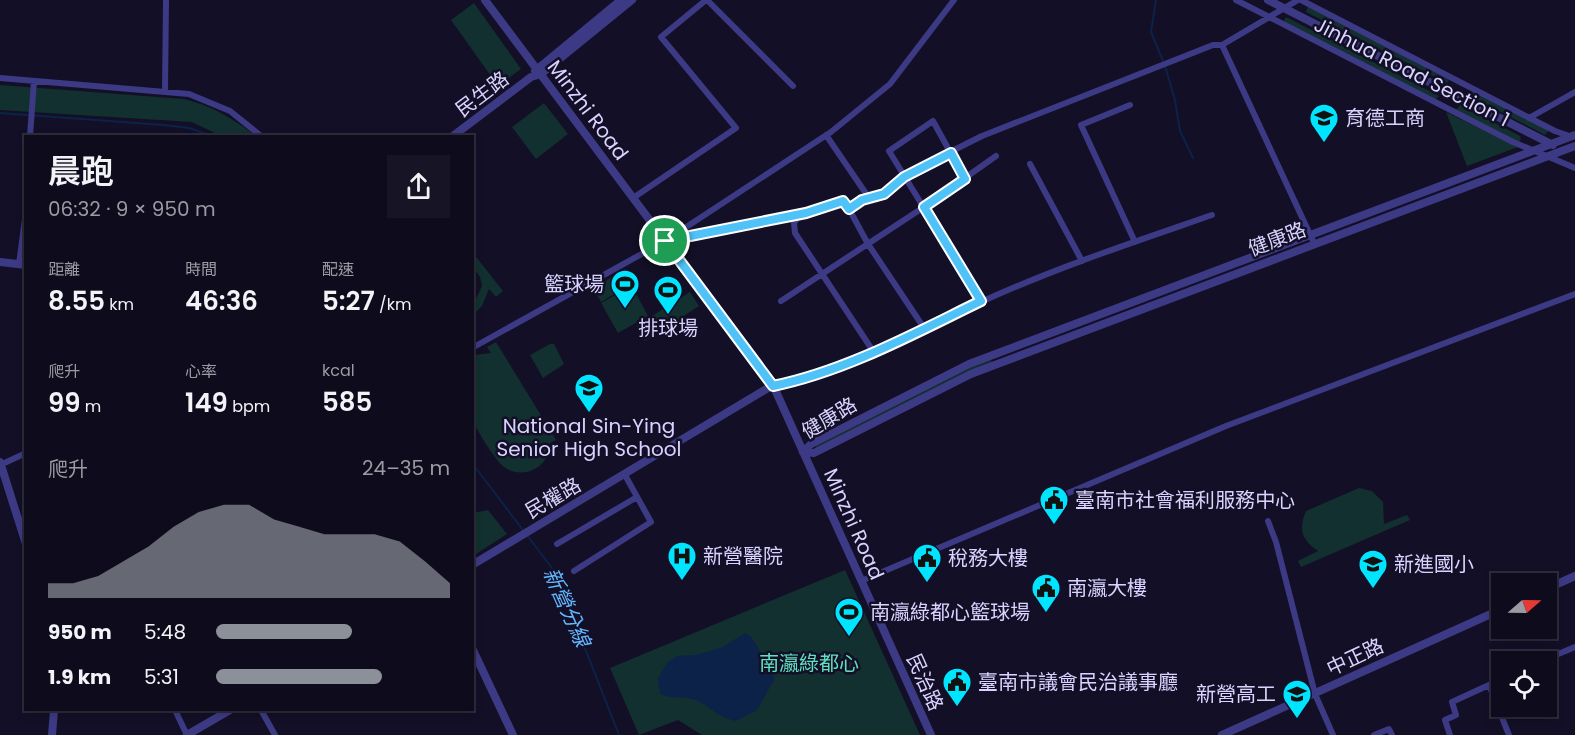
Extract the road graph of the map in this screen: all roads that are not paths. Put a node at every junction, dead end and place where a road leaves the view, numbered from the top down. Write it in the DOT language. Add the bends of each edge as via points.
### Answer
graph roads {
  1 [pos="166,0"];
  2 [pos="485,0"];
  3 [pos="620,0"];
  4 [pos="632,0"];
  5 [pos="706,0"];
  6 [pos="954,0"];
  7 [pos="1236,0"];
  8 [pos="1268,0"];
  9 [pos="1299,0"];
  10 [pos="1283,8"];
  11 [pos="1269,17"];
  12 [pos="1222,45"];
  13 [pos="538,71"];
  14 [pos="0,78"];
  15 [pos="34,81"];
  16 [pos="793,86"];
  17 [pos="165,91"];
  18 [pos="1575,92"];
  19 [pos="1130,105"];
  20 [pos="1529,117"];
  21 [pos="30,135"];
  22 [pos="260,135"];
  23 [pos="454,135"];
  24 [pos="826,135"];
  25 [pos="1574,137"];
  26 [pos="1550,144"];
  27 [pos="1575,146"];
  28 [pos="1532,150"];
  29 [pos="1565,150"];
  30 [pos="951,153"];
  31 [pos="1575,153"];
  32 [pos="996,156"];
  33 [pos="1545,157"];
  34 [pos="1030,164"];
  35 [pos="1575,168"];
  36 [pos="904,177"];
  37 [pos="965,179"];
  38 [pos="633,198"];
  39 [pos="869,198"];
  40 [pos="924,207"];
  41 [pos="849,209"];
  42 [pos="801,213"];
  43 [pos="1212,216"];
  44 [pos="1310,234"];
  45 [pos="24,238"];
  46 [pos="665,241"];
  47 [pos="1135,242"];
  48 [pos="1314,243"];
  49 [pos="868,244"];
  50 [pos="1082,261"];
  51 [pos="0,262"];
  52 [pos="22,265"];
  53 [pos="822,275"];
  54 [pos="1575,294"];
  55 [pos="781,301"];
  56 [pos="981,301"];
  57 [pos="924,328"];
  58 [pos="474,347"];
  59 [pos="873,351"];
  60 [pos="997,354"];
  61 [pos="1000,363"];
  62 [pos="773,386"];
  63 [pos="803,452"];
  64 [pos="24,454"];
  65 [pos="1,464"];
  66 [pos="625,475"];
  67 [pos="637,497"];
  68 [pos="1268,521"];
  69 [pos="24,538"];
  70 [pos="557,544"];
  71 [pos="474,564"];
  72 [pos="574,571"];
  73 [pos="1575,576"];
  74 [pos="861,581"];
  75 [pos="1557,584"];
  76 [pos="1491,614"];
  77 [pos="1575,647"];
  78 [pos="474,652"];
  79 [pos="1557,654"];
  80 [pos="1489,685"];
  81 [pos="1315,694"];
  82 [pos="54,711"];
  83 [pos="175,711"];
  84 [pos="228,711"];
  85 [pos="262,711"];
  86 [pos="51,735"];
  87 [pos="187,735"];
  88 [pos="275,735"];
  89 [pos="513,735"];
  90 [pos="931,735"];
  91 [pos="1222,735"];
  92 [pos="1333,735"];
  93 [pos="1374,735"];
  94 [pos="1392,735"];
  95 [pos="1450,735"];
  96 [pos="1509,735"];
  1 -- 17 [label="street"];
  2 -- 13 [label="street, Minzhi Road"];
  3 -- 13 [label="street, 民生路"];
  4 -- 13 [label="street, 民生路"];
  5 -- 16 [label="street"];
  5 -- 38 [label="street" via="661,36 736,128"];
  6 -- 24 [label="street" via="890,84"];
  7 -- 11 [label="street, Jinhua Road Section 1"];
  8 -- 10 [label="street, Jinhua Road Section 1"];
  9 -- 10 [label="street"];
  9 -- 20 [label="street, Jinhua Road Section 1"];
  10 -- 11 [label="street"];
  10 -- 26 [label="street, Jinhua Road Section 1"];
  11 -- 12 [label="street"];
  11 -- 28 [label="street, Jinhua Road Section 1"];
  12 -- 30 [label="street" via="1213,45 1079,100 1027,116"];
  12 -- 44 [label="street"];
  13 -- 23 [label="street, 民生路"];
  13 -- 38 [label="street, Minzhi Road"];
  14 -- 15 [label="street"];
  15 -- 17 [label="street"];
  15 -- 21 [label="street"];
  17 -- 22 [label="street" via="210,101 230,111"];
  18 -- 20 [label="street"];
  19 -- 47 [label="street" via="1081,125"];
  20 -- 25 [label="street, Jinhua Road Section 1"];
  24 -- 39 [label="street"];
  24 -- 46 [label="street"];
  25 -- 26 [label="street, 健康路"];
  26 -- 28 [label="street, 健康路"];
  26 -- 29 [label="street, Jinhua Road Section 1"];
  27 -- 29 [label="street, 健康路"];
  28 -- 33 [label="street, Jinhua Road Section 1"];
  28 -- 44 [label="street, 健康路"];
  29 -- 31 [label="street, Jinhua Road Section 1"];
  29 -- 33 [label="street, 健康路"];
  30 -- 36 [label="street"];
  30 -- 36 [label="street" via="933,121 889,151"];
  30 -- 37 [label="street"];
  32 -- 37 [label="street"];
  33 -- 35 [label="street, Jinhua Road Section 1"];
  33 -- 48 [label="street, 健康路"];
  34 -- 50 [label="street"];
  36 -- 39 [label="street" via="884,194"];
  36 -- 40 [label="street"];
  37 -- 40 [label="street"];
  38 -- 46 [label="street, Minzhi Road"];
  39 -- 41 [label="street"];
  40 -- 49 [label="street"];
  40 -- 56 [label="street"];
  41 -- 42 [label="street" via="843,201"];
  41 -- 49 [label="street"];
  42 -- 46 [label="street"];
  42 -- 53 [label="street" via="794,223 795,232"];
  43 -- 47 [label="street"];
  44 -- 48 [label="street"];
  44 -- 60 [label="street, 健康路"];
  45 -- 52 [label="street"];
  46 -- 58 [label="street"];
  46 -- 62 [label="street"];
  47 -- 50 [label="street"];
  48 -- 61 [label="street, 健康路"];
  49 -- 53 [label="street"];
  49 -- 57 [label="street"];
  50 -- 56 [label="street"];
  51 -- 52 [label="street"];
  53 -- 55 [label="street"];
  53 -- 59 [label="street"];
  54 -- 74 [label="street" via="1226,426"];
  56 -- 57 [label="street"];
  57 -- 59 [label="street"];
  59 -- 62 [label="street"];
  60 -- 61 [label="street"];
  60 -- 63 [label="street, 健康路" via="869,414"];
  61 -- 63 [label="street, 健康路" via="814,453"];
  62 -- 63 [label="street, Minzhi Road"];
  62 -- 66 [label="street, 民權路"];
  63 -- 74 [label="street, Minzhi Road"];
  64 -- 65 [label="street"];
  65 -- 69 [label="street"];
  66 -- 67 [label="street"];
  66 -- 71 [label="street, 民權路"];
  67 -- 70 [label="street"];
  67 -- 72 [label="street" via="651,522"];
  68 -- 81 [label="street"];
  73 -- 75 [label="street"];
  74 -- 90 [label="street, 民治路"];
  76 -- 81 [label="street, 中正路"];
  77 -- 79 [label="street"];
  78 -- 89 [label="street"];
  80 -- 95 [label="street" via="1452,702 1456,715 1445,720"];
  80 -- 96 [label="street"];
  81 -- 91 [label="street, 中正路"];
  81 -- 92 [label="street"];
  82 -- 86 [label="street"];
  83 -- 87 [label="street"];
  84 -- 87 [label="street"];
  85 -- 88 [label="street"];
  93 -- 94 [label="street" via="1389,729"];
}
